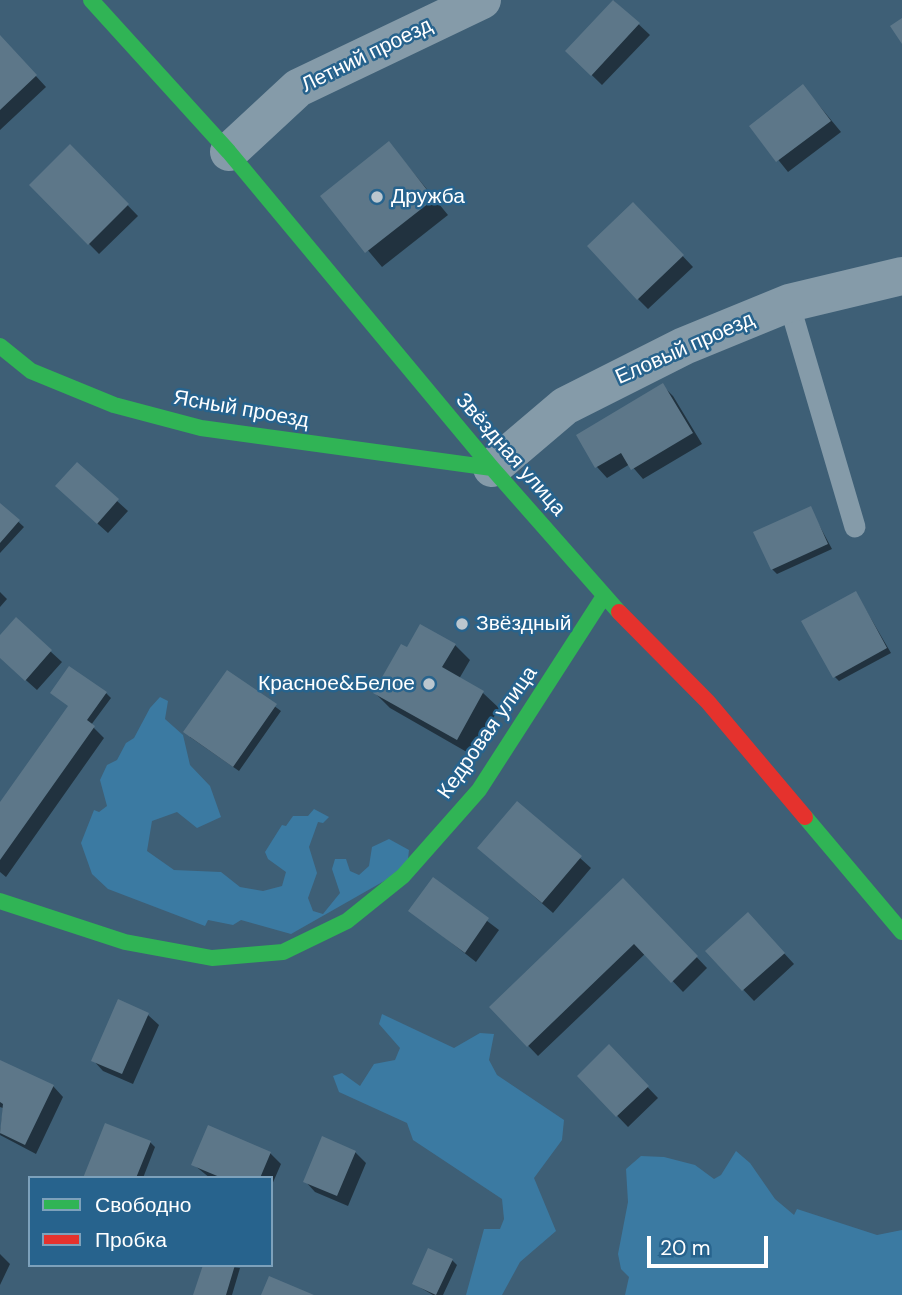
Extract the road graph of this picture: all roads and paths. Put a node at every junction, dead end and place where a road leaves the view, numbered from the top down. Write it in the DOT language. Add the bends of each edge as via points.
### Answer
graph roads {
  1 [pos="92,0"];
  2 [pos="482,0"];
  3 [pos="229,152"];
  4 [pos="902,276"];
  5 [pos="789,303"];
  6 [pos="0,346"];
  7 [pos="492,468"];
  8 [pos="855,527"];
  9 [pos="604,596"];
  10 [pos="0,901"];
  11 [pos="902,932"];
  1 -- 3 [label="street, Звёздная улица"];
  2 -- 3 [label="street, Летний проезд" via="298,88"];
  3 -- 7 [label="street, Звёздная улица"];
  4 -- 5 [label="street, Еловый проезд"];
  5 -- 7 [label="street, Еловый проезд" via="684,346 565,406"];
  5 -- 8 [label="lane"];
  6 -- 7 [label="street, Ясный проезд" via="31,371 114,405 201,428"];
  7 -- 9 [label="street, Звёздная улица"];
  9 -- 10 [label="street, Кедровая улица" via="478,790 403,876 347,921 283,951 212,958 125,942"];
  9 -- 11 [label="street, Звёздная улица" via="708,702"];
}
